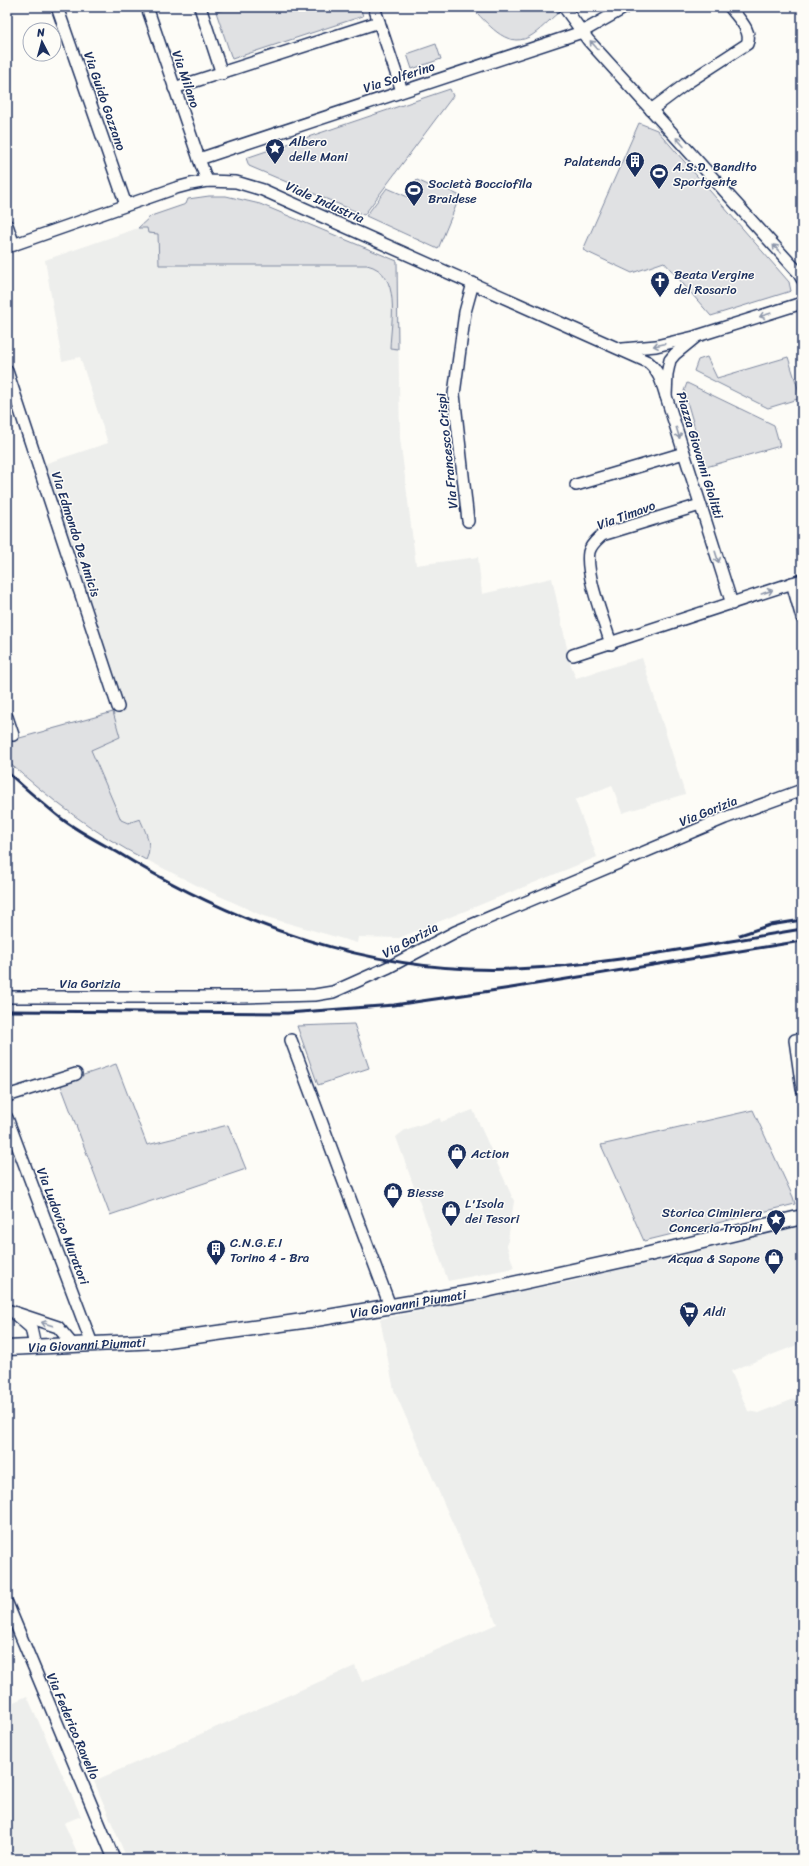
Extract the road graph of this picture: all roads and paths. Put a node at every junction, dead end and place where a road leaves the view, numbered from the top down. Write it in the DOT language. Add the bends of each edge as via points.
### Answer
graph roads {
  1 [pos="57,7"];
  2 [pos="147,7"];
  3 [pos="200,7"];
  4 [pos="374,7"];
  5 [pos="564,7"];
  6 [pos="626,7"];
  7 [pos="730,7"];
  8 [pos="379,22"];
  9 [pos="582,32"];
  10 [pos="222,74"];
  11 [pos="174,88"];
  12 [pos="402,91"];
  13 [pos="651,110"];
  14 [pos="199,159"];
  15 [pos="206,181"];
  16 [pos="126,205"];
  17 [pos="7,225"];
  18 [pos="10,246"];
  19 [pos="802,279"];
  20 [pos="473,283"];
  21 [pos="802,303"];
  22 [pos="697,336"];
  23 [pos="620,349"];
  24 [pos="7,371"];
  25 [pos="666,396"];
  26 [pos="684,453"];
  27 [pos="576,484"];
  28 [pos="700,505"];
  29 [pos="468,521"];
  30 [pos="797,582"];
  31 [pos="732,604"];
  32 [pos="802,618"];
  33 [pos="611,644"];
  34 [pos="573,655"];
  35 [pos="118,707"];
  36 [pos="7,717"];
  37 [pos="13,734"];
  38 [pos="802,790"];
  39 [pos="7,997"];
  40 [pos="802,1039"];
  41 [pos="291,1040"];
  42 [pos="76,1074"];
  43 [pos="802,1089"];
  44 [pos="7,1096"];
  45 [pos="7,1118"];
  46 [pos="802,1217"];
  47 [pos="390,1306"];
  48 [pos="10,1312"];
  49 [pos="72,1344"];
  50 [pos="92,1344"];
  51 [pos="35,1346"];
  52 [pos="7,1348"];
  53 [pos="7,1603"];
  54 [pos="114,1859"];
  1 -- 16 [label="street, Via Guido Gozzano"];
  2 -- 11 [label="street, Via Milano"];
  3 -- 10 [label="street"];
  4 -- 8 [label="street"];
  5 -- 9 [label="street"];
  6 -- 9 [label="street, Via Solferino"];
  7 -- 13 [label="street" via="749,35 747,44"];
  8 -- 10 [label="street"];
  8 -- 12 [label="street"];
  9 -- 12 [label="street, Via Solferino"];
  13 -- 9 [label="street, one-way"];
  10 -- 11 [label="street"];
  11 -- 14 [label="street, Via Milano"];
  12 -- 14 [label="street, Via Solferino"];
  19 -- 13 [label="street, one-way"];
  14 -- 15 [label="street"];
  15 -- 16 [label="street, Viale Industria"];
  15 -- 20 [label="street, Viale Industria" via="236,182 263,190"];
  16 -- 18 [label="street, Viale Industria"];
  17 -- 18 [label="street"];
  20 -- 23 [label="street, Viale Industria"];
  20 -- 29 [label="street, Via Francesco Crispi" via="465,312 454,394"];
  21 -- 22 [label="street, Piazza Giovanni Giolitti, one-way"];
  22 -- 23 [label="street, Viale Industria, one-way" via="656,346"];
  22 -- 25 [label="street, Piazza Giovanni Giolitti" via="670,360"];
  23 -- 25 [label="street, Viale Industria" via="655,367"];
  24 -- 35 [label="street, Via Edmondo De Amicis"];
  25 -- 26 [label="street, Piazza Giovanni Giolitti, one-way"];
  26 -- 27 [label="street"];
  26 -- 28 [label="street, Piazza Giovanni Giolitti"];
  28 -- 31 [label="street, Piazza Giovanni Giolitti, one-way"];
  28 -- 33 [label="street, Via Timavo" via="602,535 594,542 590,551 590,572"];
  31 -- 30 [label="street, one-way"];
  30 -- 32 [label="street"];
  31 -- 33 [label="street"];
  33 -- 34 [label="street"];
  36 -- 37 [label="street"];
  38 -- 39 [label="street, Via Gorizia" via="725,818 455,932 389,967 333,992 244,997"];
  40 -- 43 [label="street" via="795,1040"];
  41 -- 47 [label="street"];
  42 -- 44 [label="street"];
  45 -- 50 [label="street, Via Ludovico Muratori"];
  46 -- 47 [label="street, Via Giovanni Piumati" via="486,1290"];
  47 -- 50 [label="street, Via Giovanni Piumati" via="200,1337"];
  49 -- 48 [label="street, one-way" via="58,1327"];
  48 -- 51 [label="street" via="31,1328"];
  49 -- 50 [label="street, Via Giovanni Piumati"];
  49 -- 51 [label="street, Via Giovanni Piumati"];
  51 -- 52 [label="street, Via Giovanni Piumati"];
  53 -- 54 [label="street, Via Federico Ravello"];
}
